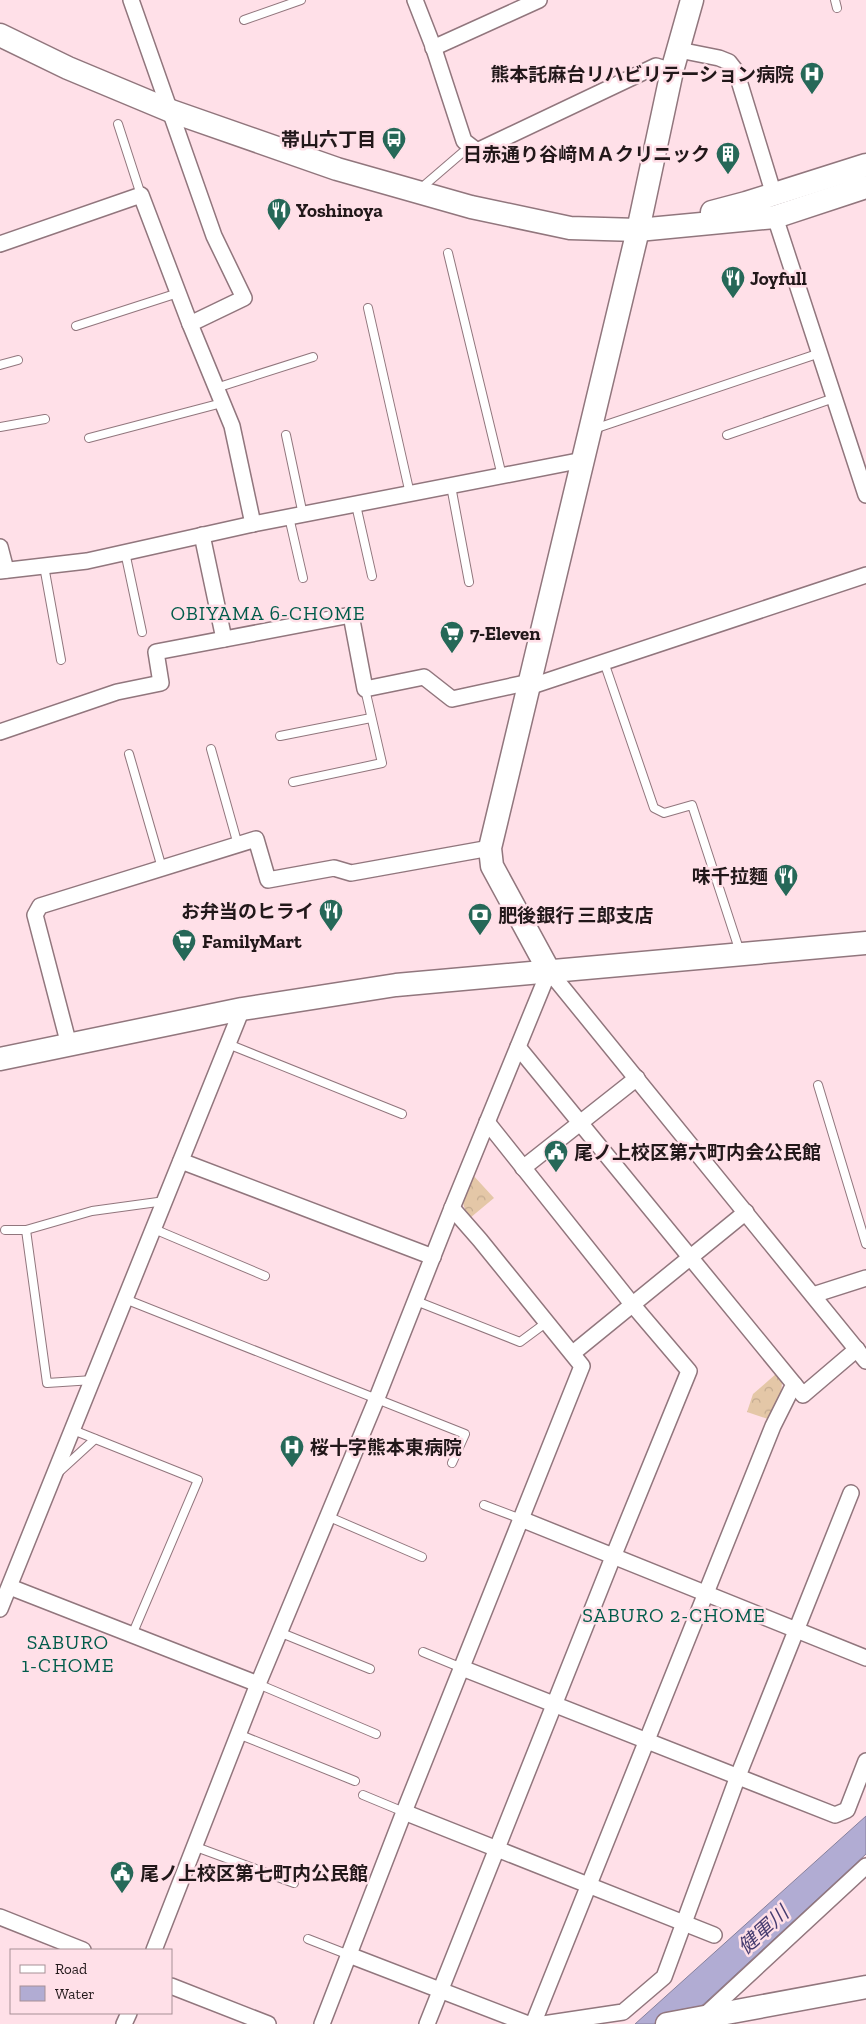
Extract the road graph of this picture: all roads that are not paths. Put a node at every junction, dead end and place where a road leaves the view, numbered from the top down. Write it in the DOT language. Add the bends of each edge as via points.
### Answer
graph roads {
  1 [pos="131,0"];
  2 [pos="301,0"];
  3 [pos="415,0"];
  4 [pos="539,0"];
  5 [pos="692,0"];
  6 [pos="835,0"];
  7 [pos="837,8"];
  8 [pos="244,20"];
  9 [pos="0,35"];
  10 [pos="433,48"];
  11 [pos="676,61"];
  12 [pos="172,111"];
  13 [pos="118,124"];
  14 [pos="470,146"];
  15 [pos="866,165"];
  16 [pos="866,187"];
  17 [pos="416,192"];
  18 [pos="141,195"];
  19 [pos="774,195"];
  20 [pos="775,217"];
  21 [pos="638,230"];
  22 [pos="0,244"];
  23 [pos="448,253"];
  24 [pos="178,293"];
  25 [pos="368,308"];
  26 [pos="190,324"];
  27 [pos="76,326"];
  28 [pos="820,353"];
  29 [pos="313,357"];
  30 [pos="18,360"];
  31 [pos="0,365"];
  32 [pos="216,388"];
  33 [pos="834,398"];
  34 [pos="222,403"];
  35 [pos="45,419"];
  36 [pos="0,427"];
  37 [pos="590,431"];
  38 [pos="286,435"];
  39 [pos="727,435"];
  40 [pos="89,438"];
  41 [pos="583,460"];
  42 [pos="502,476"];
  43 [pos="450,486"];
  44 [pos="410,494"];
  45 [pos="866,495"];
  46 [pos="356,505"];
  47 [pos="296,516"];
  48 [pos="254,524"];
  49 [pos="202,535"];
  50 [pos="0,547"];
  51 [pos="125,552"];
  52 [pos="44,566"];
  53 [pos="3,571"];
  54 [pos="866,575"];
  55 [pos="372,576"];
  56 [pos="303,578"];
  57 [pos="469,582"];
  58 [pos="142,632"];
  59 [pos="224,639"];
  60 [pos="61,660"];
  61 [pos="604,662"];
  62 [pos="529,685"];
  63 [pos="365,688"];
  64 [pos="371,718"];
  65 [pos="0,732"];
  66 [pos="280,736"];
  67 [pos="212,749"];
  68 [pos="129,754"];
  69 [pos="293,782"];
  70 [pos="238,845"];
  71 [pos="490,848"];
  72 [pos="162,868"];
  73 [pos="866,943"];
  74 [pos="740,954"];
  75 [pos="549,970"];
  76 [pos="242,1009"];
  77 [pos="228,1044"];
  78 [pos="69,1045"];
  79 [pos="518,1047"];
  80 [pos="0,1059"];
  81 [pos="637,1078"];
  82 [pos="818,1085"];
  83 [pos="402,1114"];
  84 [pos="487,1122"];
  85 [pos="580,1124"];
  86 [pos="181,1160"];
  87 [pos="523,1168"];
  88 [pos="165,1201"];
  89 [pos="452,1208"];
  90 [pos="746,1212"];
  91 [pos="154,1229"];
  92 [pos="5,1230"];
  93 [pos="26,1230"];
  94 [pos="866,1244"];
  95 [pos="433,1257"];
  96 [pos="690,1257"];
  97 [pos="265,1276"];
  98 [pos="866,1278"];
  99 [pos="813,1295"];
  100 [pos="125,1299"];
  101 [pos="416,1301"];
  102 [pos="632,1304"];
  103 [pos="547,1322"];
  104 [pos="573,1353"];
  105 [pos="862,1355"];
  106 [pos="93,1380"];
  107 [pos="794,1384"];
  108 [pos="378,1398"];
  109 [pos="73,1430"];
  110 [pos="95,1439"];
  111 [pos="452,1464"];
  112 [pos="54,1476"];
  113 [pos="851,1493"];
  114 [pos="484,1505"];
  115 [pos="327,1516"];
  116 [pos="521,1519"];
  117 [pos="422,1557"];
  118 [pos="613,1557"];
  119 [pos="10,1587"];
  120 [pos="706,1594"];
  121 [pos="0,1609"];
  122 [pos="796,1630"];
  123 [pos="280,1632"];
  124 [pos="132,1635"];
  125 [pos="423,1652"];
  126 [pos="866,1658"];
  127 [pos="462,1668"];
  128 [pos="370,1669"];
  129 [pos="258,1684"];
  130 [pos="555,1703"];
  131 [pos="238,1734"];
  132 [pos="376,1734"];
  133 [pos="647,1740"];
  134 [pos="866,1761"];
  135 [pos="738,1776"];
  136 [pos="355,1781"];
  137 [pos="363,1795"];
  138 [pos="404,1812"];
  139 [pos="196,1847"];
  140 [pos="497,1849"];
  141 [pos="866,1866"];
  142 [pos="294,1883"];
  143 [pos="590,1886"];
  144 [pos="0,1917"];
  145 [pos="683,1923"];
  146 [pos="714,1935"];
  147 [pos="308,1940"];
  148 [pos="80,1949"];
  149 [pos="154,1949"];
  150 [pos="349,1955"];
  151 [pos="172,1986"];
  152 [pos="866,1987"];
  153 [pos="441,1990"];
  154 [pos="700,2021"];
  155 [pos="268,2024"];
  156 [pos="322,2024"];
  157 [pos="427,2024"];
  158 [pos="528,2024"];
  159 [pos="533,2024"];
  160 [pos="543,2024"];
  161 [pos="667,2024"];
  1 -- 12 [label="street"];
  2 -- 8 [label="lane"];
  3 -- 10 [label="street"];
  4 -- 10 [label="street"];
  5 -- 11 [label="street"];
  6 -- 7 [label="lane"];
  9 -- 12 [label="street" via="68,68"];
  10 -- 14 [label="street" via="464,142"];
  11 -- 14 [label="street" via="656,66 477,151"];
  11 -- 19 [label="street" via="719,58 729,62 736,71"];
  11 -- 21 [label="street"];
  12 -- 17 [label="street" via="337,169"];
  12 -- 26 [label="street" via="214,236 244,298"];
  13 -- 18 [label="lane"];
  14 -- 17 [label="lane"];
  15 -- 19 [label="street"];
  16 -- 20 [label="street"];
  17 -- 21 [label="street" via="570,228"];
  18 -- 22 [label="street"];
  18 -- 24 [label="street"];
  19 -- 21 [label="street"];
  20 -- 21 [label="street"];
  20 -- 28 [label="street"];
  21 -- 37 [label="street"];
  23 -- 42 [label="lane"];
  24 -- 26 [label="street"];
  24 -- 27 [label="lane"];
  25 -- 44 [label="lane"];
  26 -- 32 [label="street"];
  28 -- 33 [label="street"];
  28 -- 37 [label="lane"];
  29 -- 32 [label="lane"];
  30 -- 31 [label="lane"];
  32 -- 34 [label="street"];
  33 -- 39 [label="lane"];
  33 -- 45 [label="street"];
  34 -- 40 [label="lane"];
  34 -- 48 [label="street" via="232,426"];
  35 -- 36 [label="lane"];
  37 -- 41 [label="street"];
  38 -- 47 [label="lane"];
  41 -- 42 [label="street"];
  41 -- 62 [label="street"];
  42 -- 43 [label="street"];
  43 -- 44 [label="street"];
  43 -- 57 [label="lane"];
  44 -- 46 [label="street"];
  46 -- 47 [label="street"];
  46 -- 55 [label="lane"];
  47 -- 48 [label="street"];
  47 -- 56 [label="lane"];
  48 -- 49 [label="street"];
  49 -- 51 [label="street"];
  49 -- 59 [label="street"];
  50 -- 53 [label="street"];
  51 -- 52 [label="street"];
  51 -- 58 [label="lane"];
  52 -- 53 [label="street"];
  52 -- 60 [label="lane"];
  54 -- 61 [label="street"];
  59 -- 63 [label="street" via="351,615"];
  59 -- 65 [label="street" via="156,652 161,683 117,692"];
  61 -- 62 [label="street"];
  61 -- 74 [label="lane" via="654,808 664,813 692,805"];
  62 -- 63 [label="street" via="452,699 424,677"];
  62 -- 71 [label="street"];
  63 -- 64 [label="lane"];
  64 -- 66 [label="lane"];
  64 -- 69 [label="lane" via="382,763"];
  67 -- 70 [label="lane"];
  68 -- 72 [label="lane"];
  70 -- 71 [label="street" via="256,839 268,880 334,868 351,873"];
  70 -- 72 [label="street"];
  71 -- 75 [label="street" via="492,866"];
  72 -- 78 [label="street" via="40,906 35,915"];
  73 -- 74 [label="street"];
  74 -- 75 [label="street"];
  75 -- 76 [label="street" via="396,985"];
  75 -- 79 [label="street"];
  75 -- 81 [label="street"];
  76 -- 77 [label="street"];
  76 -- 78 [label="street"];
  77 -- 83 [label="lane"];
  77 -- 86 [label="street"];
  78 -- 80 [label="street"];
  79 -- 84 [label="street"];
  79 -- 85 [label="street"];
  81 -- 85 [label="street"];
  81 -- 90 [label="street"];
  82 -- 94 [label="lane"];
  84 -- 87 [label="street"];
  84 -- 89 [label="street"];
  85 -- 87 [label="street"];
  85 -- 96 [label="street"];
  86 -- 88 [label="street"];
  86 -- 95 [label="street"];
  87 -- 102 [label="street"];
  88 -- 91 [label="street"];
  88 -- 93 [label="lane" via="92,1211"];
  89 -- 95 [label="street"];
  89 -- 103 [label="street"];
  90 -- 96 [label="street"];
  90 -- 99 [label="street"];
  91 -- 97 [label="lane"];
  91 -- 100 [label="street"];
  92 -- 93 [label="lane"];
  93 -- 106 [label="lane" via="47,1383"];
  95 -- 101 [label="street"];
  96 -- 102 [label="street"];
  96 -- 107 [label="street"];
  98 -- 99 [label="street"];
  99 -- 105 [label="street"];
  100 -- 106 [label="street"];
  100 -- 108 [label="lane"];
  101 -- 103 [label="lane" via="520,1342"];
  101 -- 108 [label="street"];
  102 -- 104 [label="street"];
  102 -- 118 [label="street" via="689,1371"];
  103 -- 104 [label="street"];
  104 -- 116 [label="street" via="582,1366"];
  105 -- 107 [label="street" via="803,1395"];
  106 -- 109 [label="street"];
  107 -- 120 [label="street" via="773,1426"];
  108 -- 111 [label="lane" via="465,1434"];
  108 -- 115 [label="street"];
  109 -- 110 [label="lane"];
  109 -- 112 [label="street"];
  110 -- 112 [label="lane"];
  110 -- 124 [label="lane" via="198,1480"];
  112 -- 119 [label="street"];
  113 -- 122 [label="street"];
  114 -- 116 [label="lane"];
  115 -- 117 [label="lane"];
  115 -- 123 [label="street"];
  116 -- 118 [label="street"];
  116 -- 127 [label="street"];
  118 -- 120 [label="street"];
  118 -- 130 [label="street"];
  119 -- 121 [label="street"];
  119 -- 124 [label="street"];
  120 -- 122 [label="street"];
  120 -- 133 [label="street"];
  122 -- 126 [label="street"];
  122 -- 135 [label="street"];
  123 -- 128 [label="lane"];
  123 -- 129 [label="street"];
  124 -- 129 [label="street"];
  125 -- 127 [label="lane"];
  127 -- 130 [label="street"];
  127 -- 138 [label="street"];
  129 -- 131 [label="street"];
  129 -- 132 [label="lane"];
  130 -- 133 [label="street"];
  130 -- 140 [label="street"];
  131 -- 136 [label="lane"];
  131 -- 139 [label="street"];
  133 -- 135 [label="street"];
  133 -- 143 [label="street"];
  134 -- 135 [label="street" via="847,1810 835,1815"];
  135 -- 145 [label="street"];
  137 -- 138 [label="lane"];
  138 -- 140 [label="street"];
  138 -- 150 [label="street"];
  139 -- 142 [label="lane"];
  139 -- 149 [label="street"];
  140 -- 143 [label="street"];
  140 -- 153 [label="street"];
  141 -- 154 [label="street"];
  143 -- 145 [label="street"];
  143 -- 159 [label="street"];
  144 -- 148 [label="street"];
  145 -- 146 [label="street"];
  145 -- 160 [label="street" via="664,1977 623,2012"];
  147 -- 150 [label="lane"];
  150 -- 153 [label="street"];
  150 -- 156 [label="street"];
  151 -- 155 [label="street"];
  152 -- 154 [label="street"];
  153 -- 157 [label="street"];
  153 -- 158 [label="street"];
  154 -- 161 [label="street"];
}
